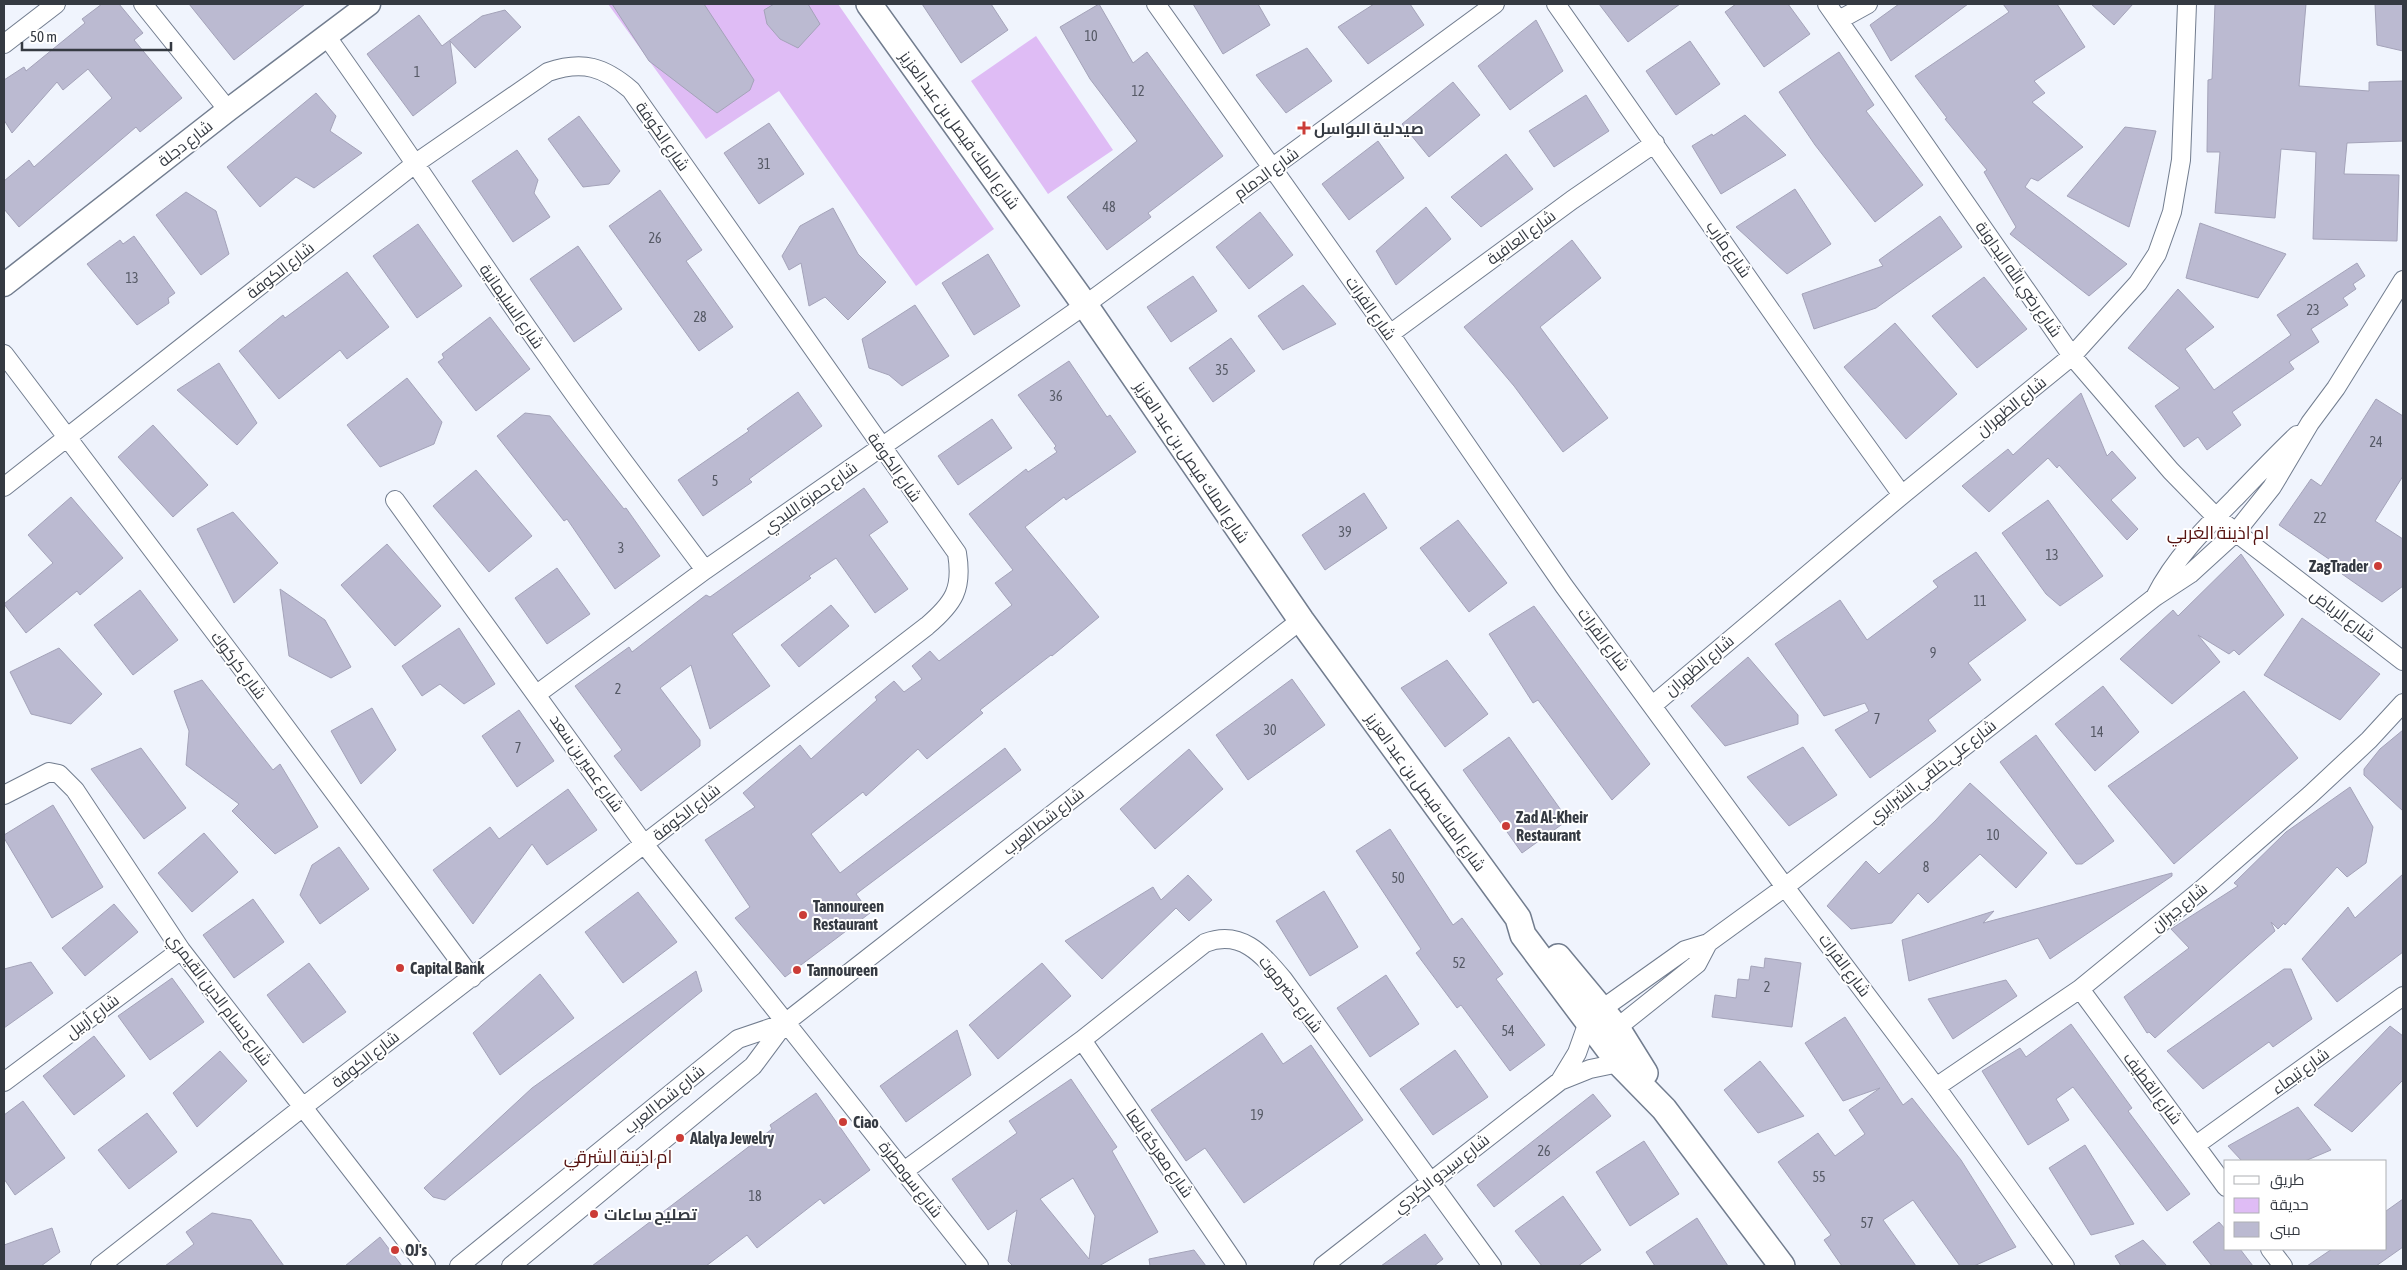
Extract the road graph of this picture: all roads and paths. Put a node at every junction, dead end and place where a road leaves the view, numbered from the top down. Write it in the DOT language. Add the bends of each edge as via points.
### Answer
graph roads {
  1 [pos="56,4"];
  2 [pos="142,4"];
  3 [pos="369,4"];
  4 [pos="869,4"];
  5 [pos="1156,4"];
  6 [pos="1494,4"];
  7 [pos="1556,4"];
  8 [pos="1827,4"];
  9 [pos="1868,4"];
  10 [pos="2187,4"];
  11 [pos="1839,20"];
  12 [pos="327,37"];
  13 [pos="4,44"];
  14 [pos="228,110"];
  15 [pos="1655,143"];
  16 [pos="416,163"];
  17 [pos="1271,169"];
  18 [pos="2403,280"];
  19 [pos="4,285"];
  20 [pos="1085,305"];
  21 [pos="1390,334"];
  22 [pos="4,354"];
  23 [pos="2072,356"];
  24 [pos="2310,423"];
  25 [pos="68,438"];
  26 [pos="881,448"];
  27 [pos="4,488"];
  28 [pos="1902,494"];
  29 [pos="394,500"];
  30 [pos="2216,517"];
  31 [pos="2236,532"];
  32 [pos="704,570"];
  33 [pos="2156,597"];
  34 [pos="1301,620"];
  35 [pos="2403,661"];
  36 [pos="538,694"];
  37 [pos="2403,703"];
  38 [pos="1653,705"];
  39 [pos="4,795"];
  40 [pos="644,844"];
  41 [pos="1785,887"];
  42 [pos="1708,943"];
  43 [pos="181,950"];
  44 [pos="472,978"];
  45 [pos="2080,989"];
  46 [pos="2403,996"];
  47 [pos="785,1022"];
  48 [pos="1602,1025"];
  49 [pos="1082,1040"];
  50 [pos="1620,1063"];
  51 [pos="6,1074"];
  52 [pos="1560,1081"];
  53 [pos="1936,1086"];
  54 [pos="304,1107"];
  55 [pos="1664,1109"];
  56 [pos="2196,1146"];
  57 [pos="904,1171"];
  58 [pos="1430,1181"];
  59 [pos="2224,1184"];
  60 [pos="2271,1250"];
  61 [pos="100,1266"];
  62 [pos="426,1266"];
  63 [pos="459,1266"];
  64 [pos="511,1266"];
  65 [pos="979,1266"];
  66 [pos="1238,1266"];
  67 [pos="1323,1266"];
  68 [pos="1492,1266"];
  69 [pos="1782,1266"];
  70 [pos="2065,1266"];
  71 [pos="2283,1266"];
  1 -- 13 [label="street"];
  2 -- 14 [label="street"];
  3 -- 12 [label="street, شارع دجلة"];
  4 -- 20 [label="main road, شارع الملك فيصل بن عبد العزيز"];
  5 -- 17 [label="street, شارع الفرات"];
  6 -- 17 [label="street, شارع الدمام"];
  7 -- 15 [label="street, شارع مأرب"];
  8 -- 11 [label="street, شارع رضي الله البداونة"];
  9 -- 11 [label="street"];
  10 -- 23 [label="street, شارع الظهران" via="2180,160 2172,212 2157,254 2138,283"];
  11 -- 23 [label="street, شارع رضي الله البداونة"];
  12 -- 14 [label="street, شارع دجلة"];
  12 -- 16 [label="street, شارع السليمانية"];
  14 -- 19 [label="street, شارع دجلة"];
  15 -- 21 [label="street, شارع العافية"];
  15 -- 28 [label="street, شارع مأرب" via="1837,406"];
  16 -- 25 [label="street, شارع الكوفة"];
  16 -- 26 [label="street, شارع الكوفة" via="548,72 580,66 614,76 631,90"];
  16 -- 32 [label="street, شارع السليمانية" via="551,363"];
  17 -- 20 [label="street, شارع الدمام"];
  17 -- 21 [label="street, شارع الفرات"];
  18 -- 24 [label="street, شارع علي خلقي الشرايري" via="2336,388"];
  20 -- 26 [label="street, شارع حمزة اللبدي"];
  20 -- 34 [label="main road, شارع الملك فيصل بن عبد العزيز"];
  21 -- 38 [label="street, شارع الفرات" via="1564,586"];
  22 -- 25 [label="street, شارع كركوك"];
  23 -- 28 [label="street, شارع الظهران"];
  23 -- 30 [label="street, شارع رضي الله البداونة" via="2177,478"];
  24 -- 30 [label="street, شارع علي خلقي الشرايري"];
  24 -- 31 [label="street, شارع علي خلقي الشرايري" via="2272,487"];
  25 -- 27 [label="street, شارع الكوفة"];
  25 -- 44 [label="street, شارع كركوك"];
  26 -- 32 [label="street, شارع حمزة اللبدي"];
  26 -- 40 [label="street, شارع الكوفة" via="957,553 960,573 957,590 945,611"];
  28 -- 38 [label="street, شارع الظهران"];
  29 -- 36 [label="street, شارع عمير بن سعد"];
  30 -- 31 [label="street, شارع رضي الله البداونة"];
  30 -- 33 [label="street, شارع علي خلقي الشرايري" via="2166,575"];
  31 -- 33 [label="street, شارع علي خلقي الشرايري" via="2190,574"];
  31 -- 35 [label="street, شارع الرياض"];
  32 -- 36 [label="street, شارع حمزة اللبدي"];
  33 -- 41 [label="street, شارع علي خلقي الشرايري"];
  34 -- 47 [label="street, شارع شط العرب"];
  34 -- 48 [label="main road, شارع الملك فيصل بن عبد العزيز" via="1518,918 1532,926"];
  36 -- 40 [label="street, شارع عمير بن سعد"];
  37 -- 45 [label="street, شارع جيزان" via="2310,795"];
  38 -- 41 [label="street, شارع الفرات"];
  39 -- 43 [label="street, شارع حسام الدين القيمري" via="49,772 59,774 75,790 102,828"];
  40 -- 44 [label="street, شارع الكوفة"];
  40 -- 47 [label="street, شارع عمير بن سعد"];
  41 -- 42 [label="street, شارع علي خلقي الشرايري"];
  41 -- 53 [label="street, شارع الفرات"];
  42 -- 48 [label="street, شارع علي خلقي الشرايري" via="1686,950"];
  42 -- 48 [label="street, شارع علي خلقي الشرايري" via="1697,964"];
  43 -- 51 [label="street, شارع أربيل"];
  43 -- 54 [label="street, شارع حسام الدين القيمري"];
  44 -- 54 [label="street, شارع الكوفة"];
  45 -- 53 [label="street, شارع جيزان"];
  45 -- 56 [label="street, شارع القطيف"];
  46 -- 56 [label="street, شارع تيماء"];
  47 -- 57 [label="street, شارع سومطرة"];
  47 -- 63 [label="street, شارع شط العرب" via="738,1038"];
  47 -- 64 [label="street, شارع شط العرب" via="753,1066"];
  48 -- 50 [label="main road, شارع الملك فيصل بن عبد العزيز"];
  48 -- 52 [label="street, شارع سيدو الكردي" via="1577,1053"];
  48 -- 55 [label="main road, شارع الملك فيصل بن عبد العزيز" via="1649,1079"];
  49 -- 57 [label="street, شارع حضرموت"];
  49 -- 58 [label="street, شارع حضرموت" via="1205,943 1223,938 1242,942 1266,958 1283,979"];
  49 -- 66 [label="street, شارع معركة بلعا"];
  50 -- 52 [label="street, شارع سيدو الكردي"];
  50 -- 55 [label="main road, شارع الملك فيصل بن عبد العزيز"];
  52 -- 58 [label="street, شارع سيدو الكردي"];
  53 -- 70 [label="street, شارع الفرات"];
  54 -- 61 [label="street, شارع الكوفة"];
  54 -- 62 [label="street, شارع حسام الدين القيمري"];
  55 -- 69 [label="main road, شارع الملك فيصل بن عبد العزيز"];
  56 -- 59 [label="street, شارع القطيف"];
  57 -- 65 [label="street, شارع سومطرة"];
  58 -- 67 [label="street, شارع سيدو الكردي"];
  58 -- 68 [label="street, شارع حضرموت"];
  60 -- 71 [label="street"];
}
